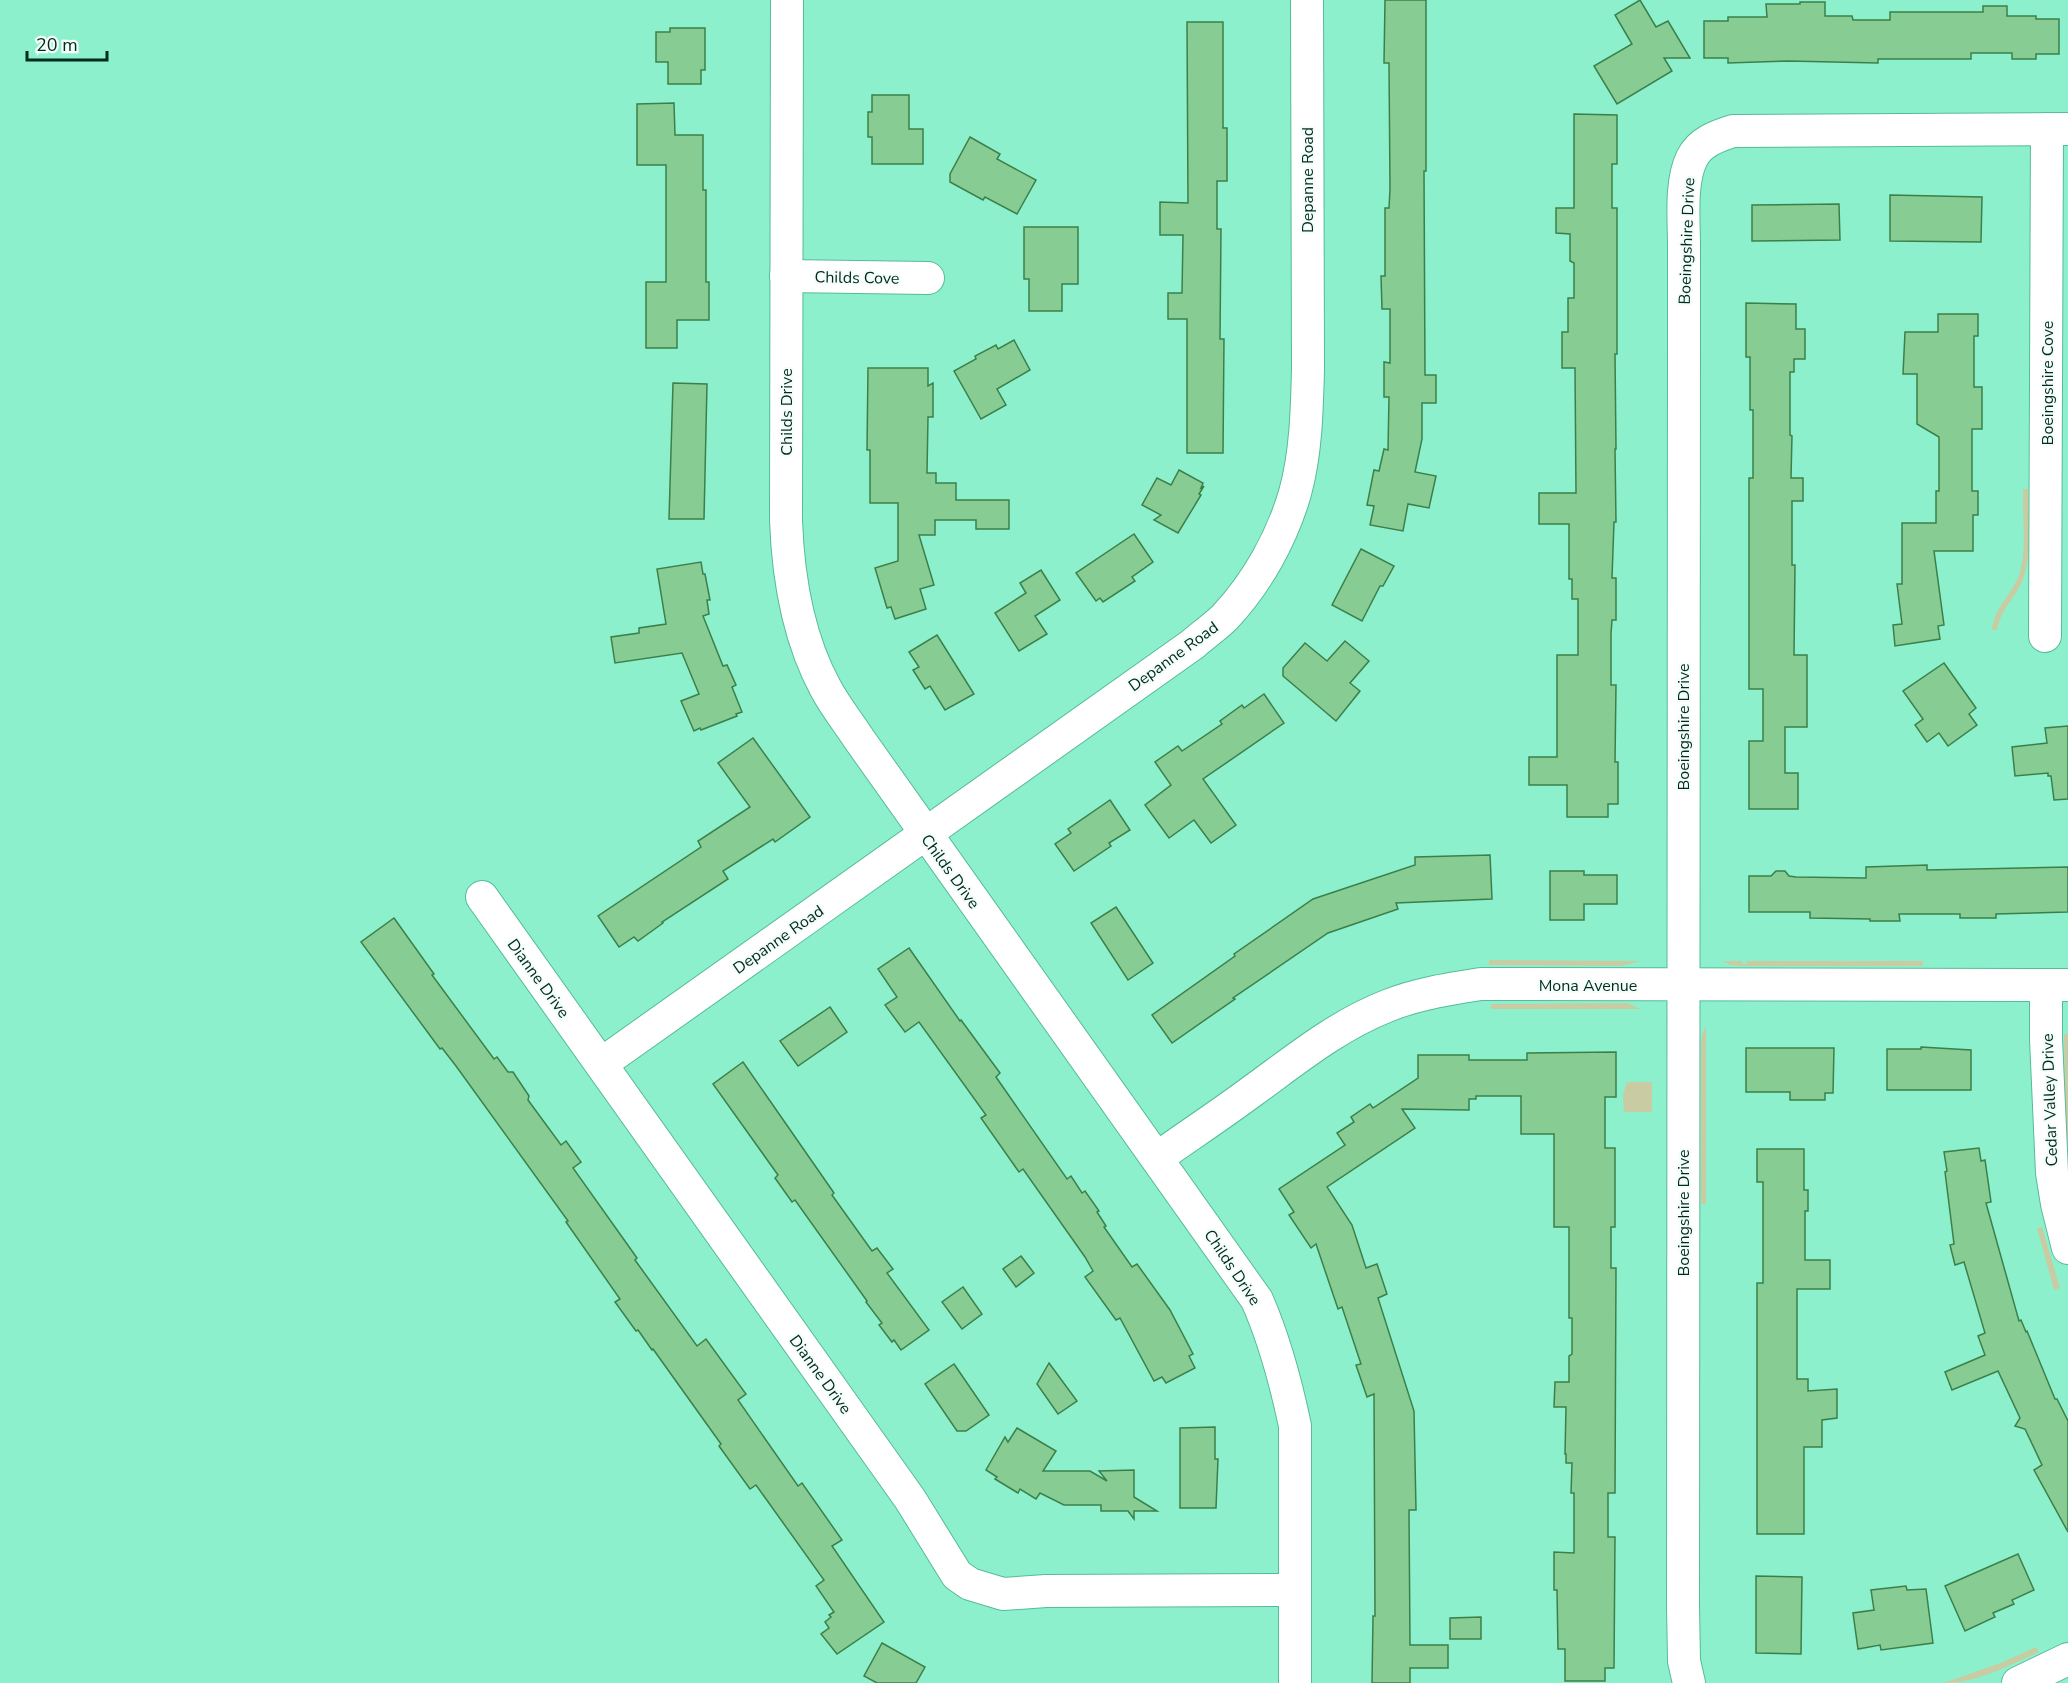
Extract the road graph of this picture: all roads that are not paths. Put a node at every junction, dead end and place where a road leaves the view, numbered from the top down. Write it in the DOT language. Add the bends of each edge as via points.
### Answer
graph roads {
  1 [pos="787,0"];
  2 [pos="1307,0"];
  3 [pos="2058,129"];
  4 [pos="786,276"];
  5 [pos="928,278"];
  6 [pos="2045,636"];
  7 [pos="924,833"];
  8 [pos="482,897"];
  9 [pos="1683,985"];
  10 [pos="2057,985"];
  11 [pos="601,1064"];
  12 [pos="1157,1158"];
  13 [pos="2068,1248"];
  14 [pos="1295,1590"];
  15 [pos="2068,1659"];
  16 [pos="1295,1683"];
  17 [pos="1689,1683"];
  18 [pos="2018,1683"];
  1 -- 4 [label="street, Childs Drive"];
  2 -- 7 [label="street, Depanne Road" via="1307,388 1300,469 1280,533 1260,571 1225,617"];
  3 -- 6 [label="street, Boeingshire Cove"];
  3 -- 9 [label="street, Boeingshire Drive" via="1733,131 1710,140 1692,157 1687,171 1684,219"];
  4 -- 5 [label="street, Childs Cove"];
  4 -- 7 [label="street, Childs Drive" via="786,529 797,611 826,690"];
  7 -- 11 [label="street, Depanne Road"];
  7 -- 12 [label="street, Childs Drive"];
  8 -- 11 [label="street, Dianne Drive"];
  9 -- 10 [label="street, Mona Avenue"];
  9 -- 12 [label="street, Mona Avenue" via="1481,984 1388,1005 1300,1054"];
  9 -- 17 [label="street, Boeingshire Drive" via="1683,1605 1684,1661"];
  10 -- 13 [label="street, Cedar Valley Drive" via="2046,1039 2052,1173"];
  11 -- 14 [label="street, Dianne Drive" via="910,1499 957,1575 970,1584 1004,1594"];
  12 -- 14 [label="street, Childs Drive" via="1257,1300 1276,1349 1294,1426"];
  14 -- 16 [label="street, Childs Drive"];
  15 -- 18 [label="street"];
}
